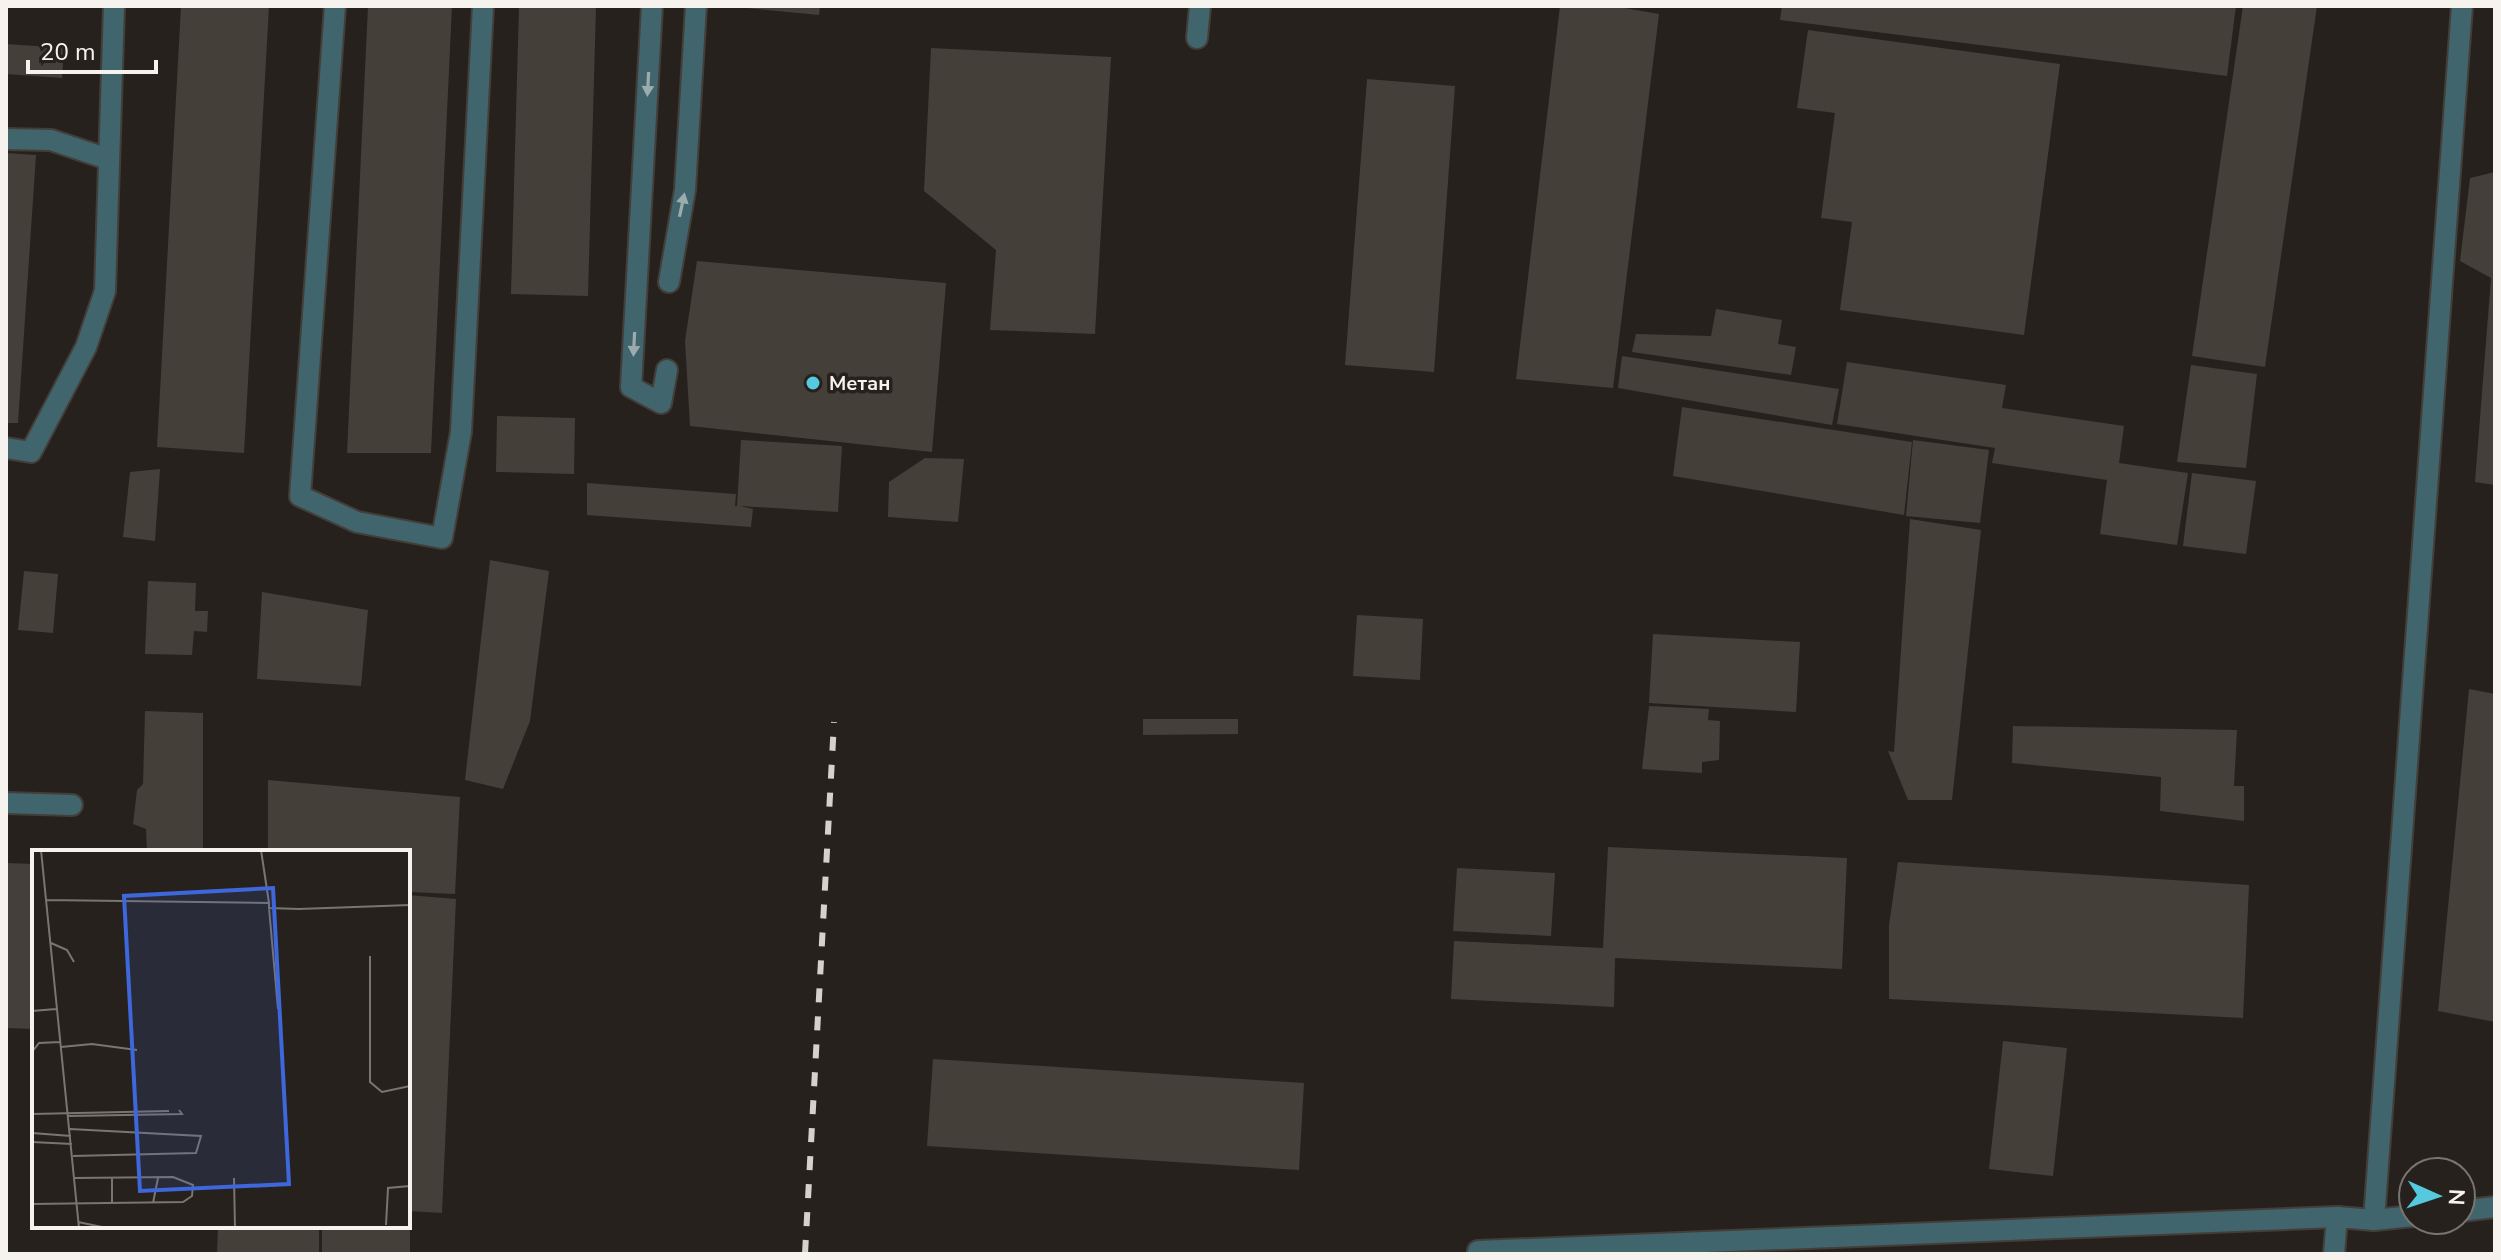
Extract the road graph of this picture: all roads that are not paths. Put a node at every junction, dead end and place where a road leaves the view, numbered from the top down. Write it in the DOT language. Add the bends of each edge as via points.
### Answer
graph roads {
  1 [pos="114,6"];
  2 [pos="335,6"];
  3 [pos="483,6"];
  4 [pos="652,6"];
  5 [pos="696,6"];
  6 [pos="1200,6"];
  7 [pos="2462,6"];
  8 [pos="1197,38"];
  9 [pos="6,139"];
  10 [pos="108,159"];
  11 [pos="669,282"];
  12 [pos="667,370"];
  13 [pos="6,448"];
  14 [pos="6,803"];
  15 [pos="72,805"];
  16 [pos="2337,1217"];
  17 [pos="2397,1218"];
  18 [pos="2374,1220"];
  19 [pos="1478,1251"];
  20 [pos="2334,1254"];
  1 -- 10 [label="street"];
  2 -- 3 [label="street" via="300,496 357,522 442,538 461,432"];
  4 -- 12 [label="street, one-way" via="631,387 661,403"];
  11 -- 5 [label="street, one-way" via="685,190"];
  6 -- 8 [label="street"];
  7 -- 18 [label="street"];
  9 -- 10 [label="street" via="51,140"];
  10 -- 13 [label="street" via="105,291 86,347 31,452"];
  14 -- 15 [label="street"];
  16 -- 18 [label="street"];
  16 -- 19 [label="street"];
  16 -- 20 [label="street"];
  17 -- 18 [label="street"];
}
